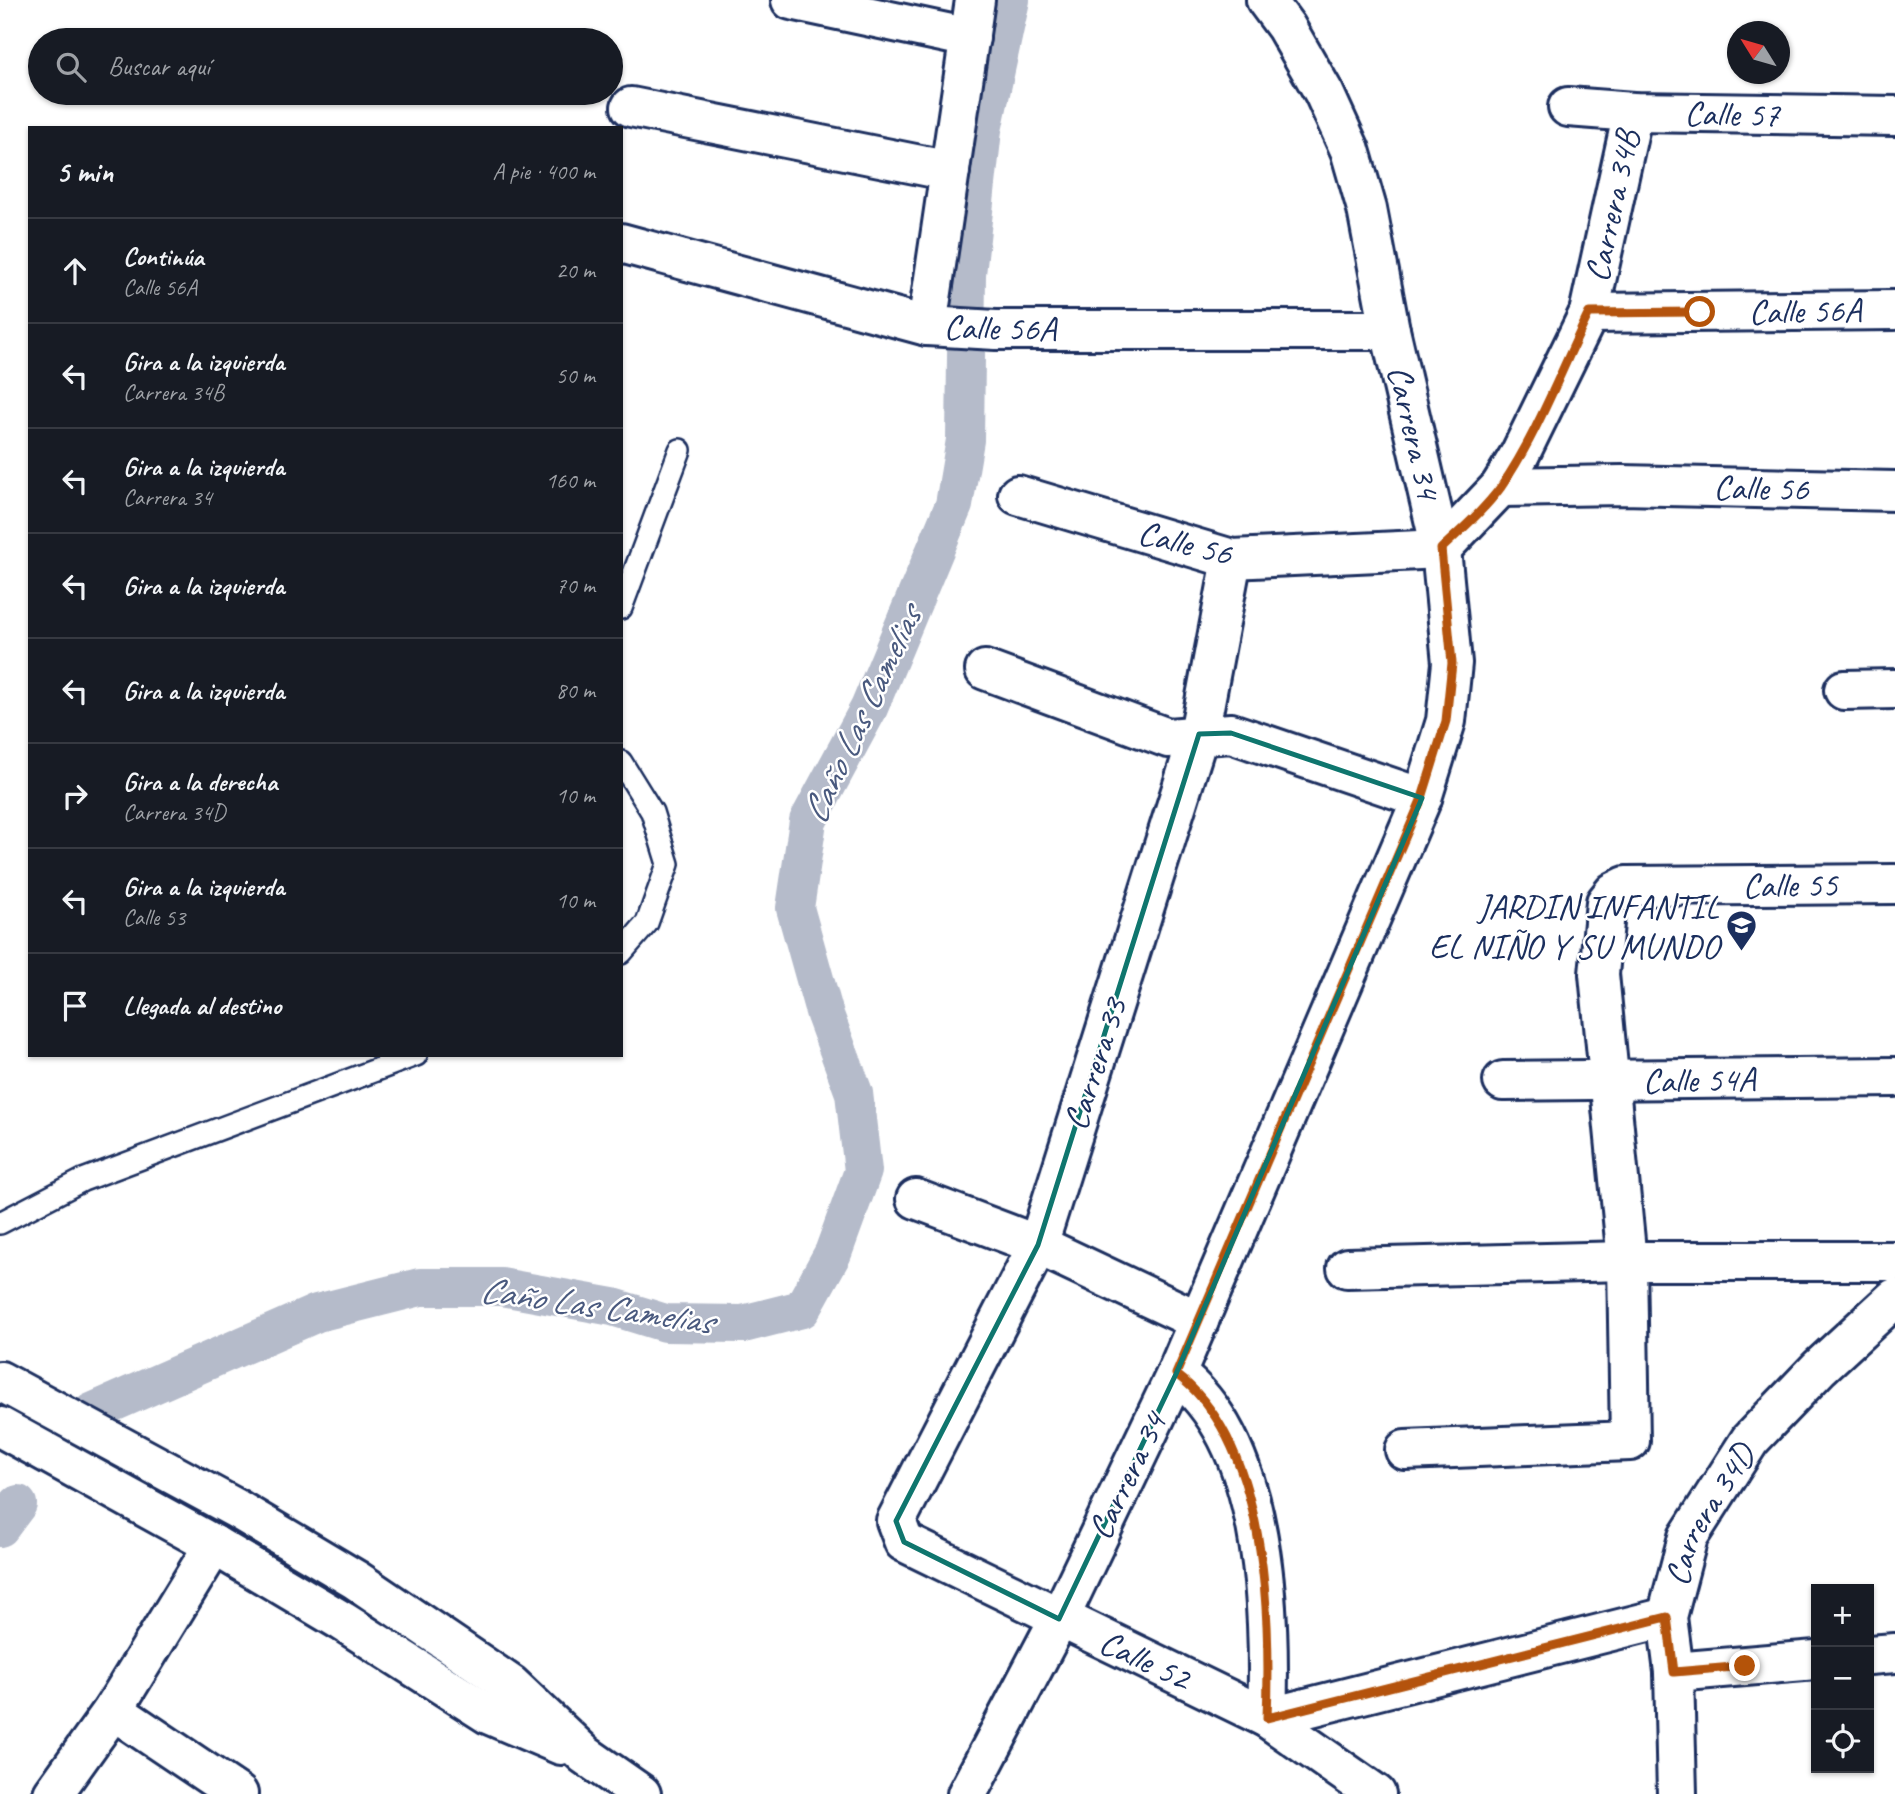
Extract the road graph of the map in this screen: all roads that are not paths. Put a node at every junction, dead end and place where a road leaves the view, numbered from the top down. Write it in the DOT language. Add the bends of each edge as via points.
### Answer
graph roads {
  1 [pos="791,0"];
  2 [pos="975,0"];
  3 [pos="1266,0"];
  4 [pos="970,38"];
  5 [pos="631,107"];
  6 [pos="1568,107"];
  7 [pos="1633,112"];
  8 [pos="1895,116"];
  9 [pos="950,171"];
  10 [pos="623,244"];
  11 [pos="1895,310"];
  12 [pos="1589,313"];
  13 [pos="938,326"];
  14 [pos="1390,330"];
  15 [pos="680,450"];
  16 [pos="1500,487"];
  17 [pos="1895,491"];
  18 [pos="1018,495"];
  19 [pos="1441,549"];
  20 [pos="1232,559"];
  21 [pos="623,603"];
  22 [pos="985,670"];
  23 [pos="1895,689"];
  24 [pos="1844,690"];
  25 [pos="1199,734"];
  26 [pos="623,765"];
  27 [pos="1422,798"];
  28 [pos="1895,884"];
  29 [pos="623,951"];
  30 [pos="411,1057"];
  31 [pos="1895,1077"];
  32 [pos="1503,1081"];
  33 [pos="1611,1081"];
  34 [pos="916,1199"];
  35 [pos="0,1223"];
  36 [pos="1038,1245"];
  37 [pos="1627,1261"];
  38 [pos="1895,1261"];
  39 [pos="1347,1268"];
  40 [pos="1895,1298"];
  41 [pos="1199,1321"];
  42 [pos="1176,1374"];
  43 [pos="0,1381"];
  44 [pos="0,1427"];
  45 [pos="1405,1450"];
  46 [pos="904,1542"];
  47 [pos="214,1545"];
  48 [pos="1667,1617"];
  49 [pos="1059,1619"];
  50 [pos="1895,1653"];
  51 [pos="1874,1655"];
  52 [pos="1811,1660"];
  53 [pos="1674,1672"];
  54 [pos="113,1710"];
  55 [pos="1267,1718"];
  56 [pos="585,1755"];
  57 [pos="53,1794"];
  58 [pos="238,1794"];
  59 [pos="640,1794"];
  60 [pos="967,1794"];
  61 [pos="1376,1794"];
  62 [pos="1677,1794"];
  1 -- 4 [label="street"];
  2 -- 4 [label="street"];
  3 -- 14 [label="street, Carrera 34" via="1324,93 1350,150 1367,209"];
  4 -- 9 [label="street"];
  5 -- 9 [label="street"];
  6 -- 7 [label="street, Calle 57"];
  7 -- 8 [label="street, Calle 57"];
  7 -- 12 [label="street, Carrera 34B"];
  9 -- 13 [label="street"];
  10 -- 13 [label="street, Calle 56A"];
  11 -- 12 [label="street, Calle 56A"];
  12 -- 16 [label="street, Carrera 34B"];
  13 -- 14 [label="street, Calle 56A"];
  14 -- 19 [label="street, Carrera 34"];
  15 -- 21 [label="lane"];
  16 -- 17 [label="street, Calle 56"];
  16 -- 19 [label="street, Carrera 34B"];
  18 -- 20 [label="street, Calle 56"];
  19 -- 20 [label="street, Calle 56"];
  19 -- 27 [label="street, Carrera 34" via="1452,663 1446,721"];
  20 -- 25 [label="street, Carrera 33"];
  22 -- 25 [label="street" via="1168,738"];
  23 -- 24 [label="street"];
  25 -- 27 [label="street" via="1231,733"];
  25 -- 36 [label="street, Carrera 33"];
  26 -- 29 [label="lane" via="652,812 668,864 647,923"];
  27 -- 41 [label="street, Carrera 34"];
  28 -- 33 [label="street, Calle 55" via="1626,886 1614,892 1606,902 1599,974"];
  30 -- 35 [label="lane" via="83,1180"];
  31 -- 33 [label="street, Calle 54A"];
  32 -- 33 [label="street, Calle 54A"];
  33 -- 37 [label="street"];
  34 -- 36 [label="street"];
  36 -- 41 [label="street"];
  36 -- 46 [label="street, Carrera 33" via="896,1521"];
  37 -- 38 [label="street"];
  37 -- 39 [label="street"];
  37 -- 45 [label="street" via="1630,1441"];
  40 -- 48 [label="street, Carrera 34D" via="1750,1440 1688,1537"];
  41 -- 42 [label="street, Carrera 34"];
  42 -- 49 [label="street, Carrera 34"];
  42 -- 55 [label="street" via="1214,1410 1251,1508 1266,1583 1270,1642"];
  43 -- 56 [label="street" via="236,1508 356,1580 511,1685"];
  44 -- 47 [label="street"];
  46 -- 49 [label="street, Calle 52"];
  47 -- 54 [label="street"];
  47 -- 56 [label="street" via="488,1714"];
  48 -- 53 [label="street, Carrera 34D"];
  48 -- 55 [label="street"];
  49 -- 55 [label="street, Calle 52"];
  49 -- 60 [label="street, Carrera 34"];
  50 -- 51 [label="street"];
  52 -- 53 [label="street"];
  53 -- 62 [label="street, Carrera 34D"];
  54 -- 57 [label="street"];
  54 -- 58 [label="street"];
  55 -- 61 [label="street, Calle 52"];
  56 -- 59 [label="street"];
}
